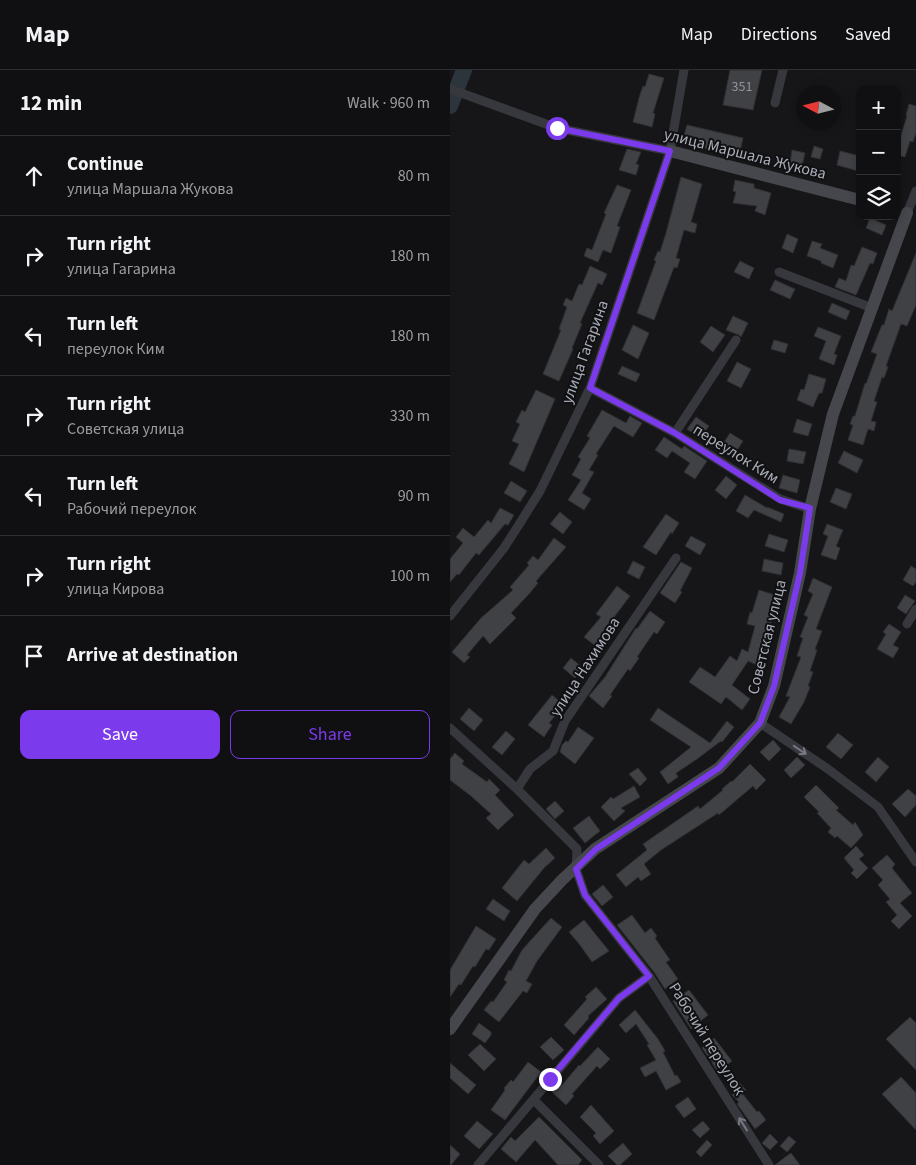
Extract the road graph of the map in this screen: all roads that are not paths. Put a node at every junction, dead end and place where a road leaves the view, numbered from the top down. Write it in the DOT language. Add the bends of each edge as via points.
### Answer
graph roads {
  1 [pos="684,70"];
  2 [pos="783,70"];
  3 [pos="450,89"];
  4 [pos="775,103"];
  5 [pos="670,151"];
  6 [pos="916,191"];
  7 [pos="856,199"];
  8 [pos="907,213"];
  9 [pos="779,272"];
  10 [pos="872,308"];
  11 [pos="736,340"];
  12 [pos="590,388"];
  13 [pos="675,433"];
  14 [pos="810,508"];
  15 [pos="676,558"];
  16 [pos="916,609"];
  17 [pos="450,616"];
  18 [pos="907,624"];
  19 [pos="760,723"];
  20 [pos="450,728"];
  21 [pos="517,789"];
  22 [pos="916,862"];
  23 [pos="576,869"];
  24 [pos="649,976"];
  25 [pos="450,1029"];
  26 [pos="534,1100"];
  27 [pos="478,1165"];
  28 [pos="599,1165"];
  29 [pos="769,1165"];
  1 -- 5 [label="street, улица Гагарина"];
  2 -- 4 [label="street"];
  3 -- 5 [label="street, улица Маршала Жукова" via="557,128"];
  5 -- 7 [label="street, улица Маршала Жукова"];
  5 -- 12 [label="street, улица Гагарина"];
  6 -- 8 [label="street, Советская улица"];
  8 -- 10 [label="street, Советская улица"];
  9 -- 10 [label="street"];
  10 -- 14 [label="street, Советская улица" via="833,414"];
  11 -- 13 [label="street, переулок Ким"];
  12 -- 13 [label="street, переулок Ким"];
  12 -- 17 [label="street, улица Гагарина" via="540,491 504,548"];
  13 -- 14 [label="street, переулок Ким" via="780,500"];
  14 -- 19 [label="street, Советская улица" via="800,573 774,686"];
  15 -- 21 [label="street, улица Нахимова" via="565,721 553,751 530,770"];
  16 -- 18 [label="street"];
  19 -- 22 [label="street, one-way" via="878,807"];
  19 -- 23 [label="street, Советская улица" via="719,768 596,849"];
  20 -- 21 [label="street, Рабочий переулок"];
  21 -- 23 [label="street, Рабочий переулок" via="577,849"];
  23 -- 24 [label="street, Рабочий переулок" via="585,895"];
  23 -- 25 [label="street, Советская улица" via="534,909"];
  24 -- 26 [label="street" via="619,998"];
  29 -- 24 [label="street, Рабочий переулок, one-way"];
  26 -- 27 [label="street"];
  26 -- 28 [label="street"];
}
